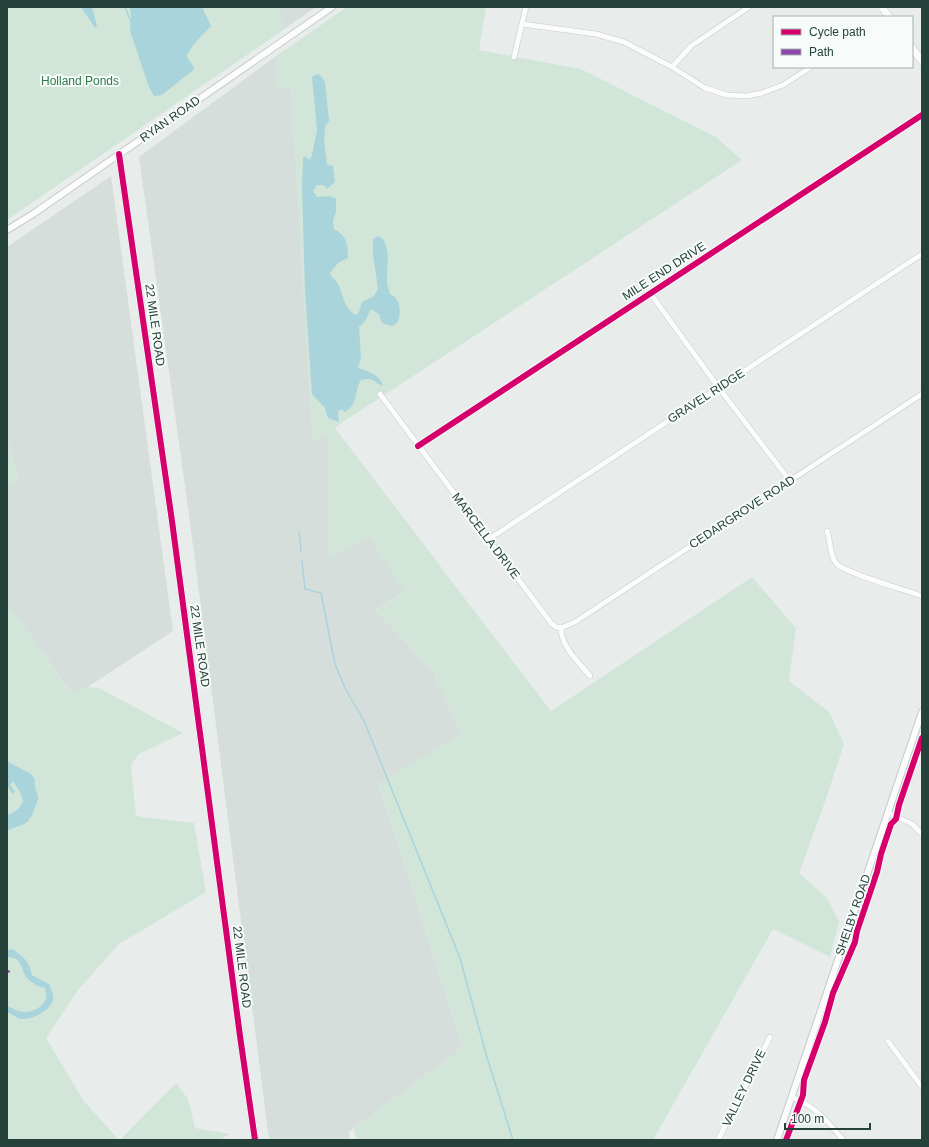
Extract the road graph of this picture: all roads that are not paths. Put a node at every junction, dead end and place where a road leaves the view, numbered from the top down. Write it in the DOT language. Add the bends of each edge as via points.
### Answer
graph roads {
  1 [pos="332,7"];
  2 [pos="526,7"];
  3 [pos="749,7"];
  4 [pos="882,7"];
  5 [pos="888,16"];
  6 [pos="522,24"];
  7 [pos="913,49"];
  8 [pos="514,57"];
  9 [pos="922,61"];
  10 [pos="672,67"];
  11 [pos="809,68"];
  12 [pos="922,115"];
  13 [pos="119,154"];
  14 [pos="7,230"];
  15 [pos="922,254"];
  16 [pos="650,293"];
  17 [pos="719,388"];
  18 [pos="380,394"];
  19 [pos="922,394"];
  20 [pos="418,446"];
  21 [pos="790,481"];
  22 [pos="827,531"];
  23 [pos="489,539"];
  24 [pos="922,596"];
  25 [pos="561,628"];
  26 [pos="590,676"];
  27 [pos="922,712"];
  28 [pos="920,728"];
  29 [pos="888,813"];
  30 [pos="922,834"];
  31 [pos="770,1036"];
  32 [pos="888,1041"];
  33 [pos="922,1087"];
  34 [pos="792,1097"];
  35 [pos="255,1140"];
  36 [pos="718,1140"];
  37 [pos="777,1140"];
  38 [pos="843,1140"];
  1 -- 13 [label="street, RYAN ROAD"];
  2 -- 6 [label="street"];
  3 -- 10 [label="street" via="691,46"];
  4 -- 5 [label="main road"];
  6 -- 8 [label="street"];
  6 -- 10 [label="street" via="605,36 631,45"];
  7 -- 9 [label="main road"];
  10 -- 11 [label="street" via="705,88 736,96 755,95 775,89"];
  12 -- 16 [label="street, MILE END DRIVE"];
  13 -- 14 [label="street, RYAN ROAD"];
  13 -- 35 [label="street, 22 MILE ROAD" via="172,521"];
  15 -- 17 [label="street, GRAVEL RIDGE"];
  16 -- 17 [label="street"];
  16 -- 20 [label="street, MILE END DRIVE"];
  17 -- 21 [label="street"];
  17 -- 23 [label="street, GRAVEL RIDGE"];
  18 -- 20 [label="street, MARCELLA DRIVE"];
  19 -- 21 [label="street, CEDARGROVE ROAD"];
  20 -- 23 [label="street, MARCELLA DRIVE"];
  21 -- 25 [label="street, CEDARGROVE ROAD" via="575,622"];
  22 -- 24 [label="street" via="836,564"];
  23 -- 25 [label="street, MARCELLA DRIVE" via="551,623"];
  25 -- 26 [label="street" via="566,646"];
  27 -- 28 [label="street, SHELBY ROAD"];
  28 -- 29 [label="street, SHELBY ROAD"];
  29 -- 30 [label="street" via="907,821"];
  29 -- 34 [label="street, SHELBY ROAD"];
  31 -- 36 [label="street, VALLEY DRIVE"];
  32 -- 33 [label="street"];
  34 -- 37 [label="street, SHELBY ROAD"];
  34 -- 38 [label="street" via="819,1112"];
}
